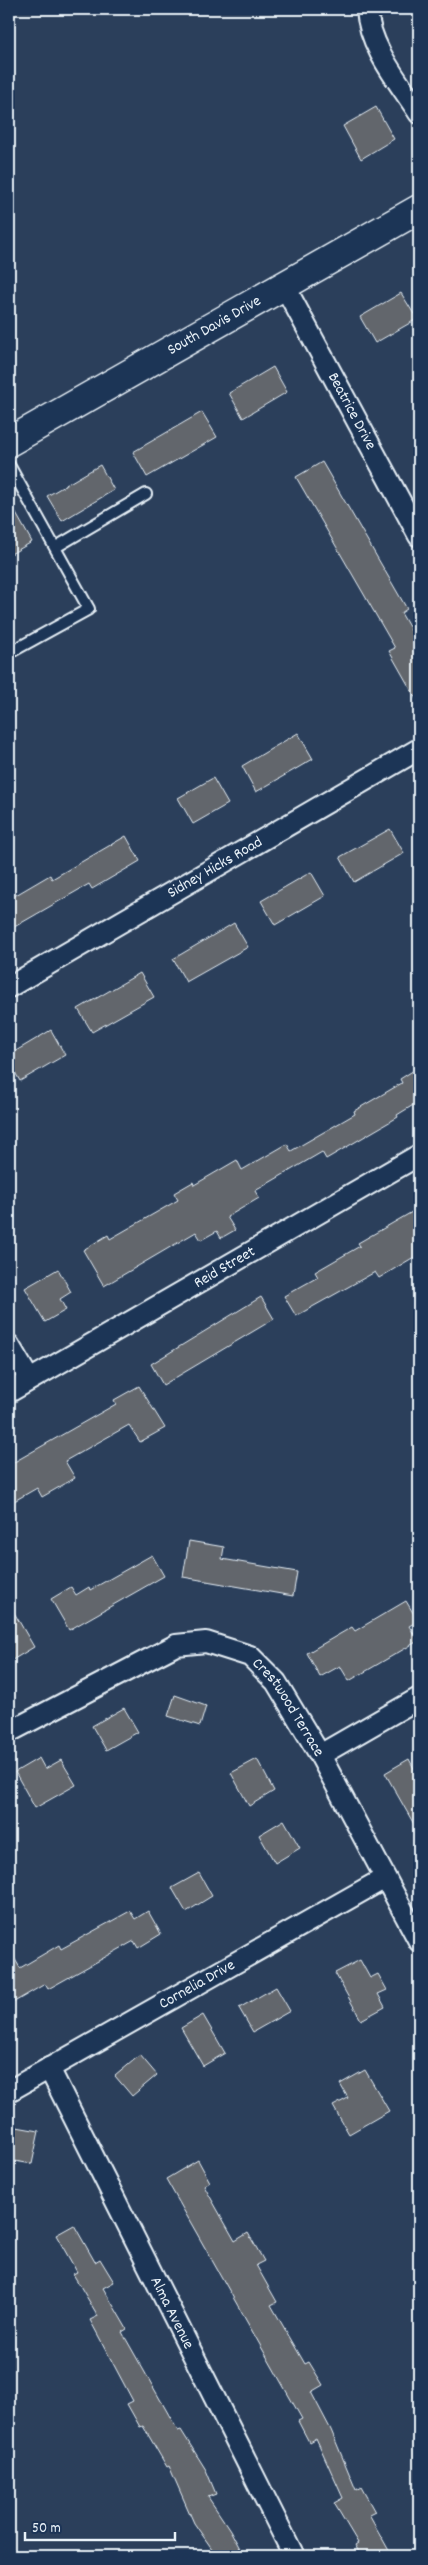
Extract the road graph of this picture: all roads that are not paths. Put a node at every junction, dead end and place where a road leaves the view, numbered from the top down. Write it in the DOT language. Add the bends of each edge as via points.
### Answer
graph roads {
  1 [pos="367,9"];
  2 [pos="419,113"];
  3 [pos="419,209"];
  4 [pos="285,286"];
  5 [pos="9,442"];
  6 [pos="9,465"];
  7 [pos="146,494"];
  8 [pos="419,536"];
  9 [pos="56,547"];
  10 [pos="9,653"];
  11 [pos="419,749"];
  12 [pos="9,987"];
  13 [pos="419,1155"];
  14 [pos="9,1344"];
  15 [pos="29,1379"];
  16 [pos="9,1392"];
  17 [pos="419,1698"];
  18 [pos="9,1732"];
  19 [pos="320,1755"];
  20 [pos="385,1878"];
  21 [pos="419,1941"];
  22 [pos="48,2068"];
  23 [pos="9,2091"];
  24 [pos="294,2556"];
  1 -- 2 [label="street" via="386,62"];
  3 -- 4 [label="street, South Davis Drive"];
  4 -- 5 [label="street, South Davis Drive"];
  4 -- 8 [label="street, Beatrice Drive"];
  6 -- 9 [label="lane"];
  7 -- 9 [label="lane"];
  9 -- 10 [label="lane" via="89,609"];
  11 -- 12 [label="street, Sidney Hicks Road"];
  13 -- 15 [label="street, Reid Street"];
  14 -- 15 [label="street"];
  15 -- 16 [label="street, Reid Street"];
  17 -- 19 [label="street"];
  18 -- 19 [label="street, Crestwood Terrace" via="176,1645 206,1642 250,1656 276,1682"];
  19 -- 20 [label="street, Crestwood Terrace"];
  20 -- 21 [label="street, Crestwood Terrace"];
  20 -- 22 [label="street, Cornelia Drive"];
  22 -- 23 [label="street, Cornelia Drive"];
  22 -- 24 [label="street, Alma Avenue"];
}
